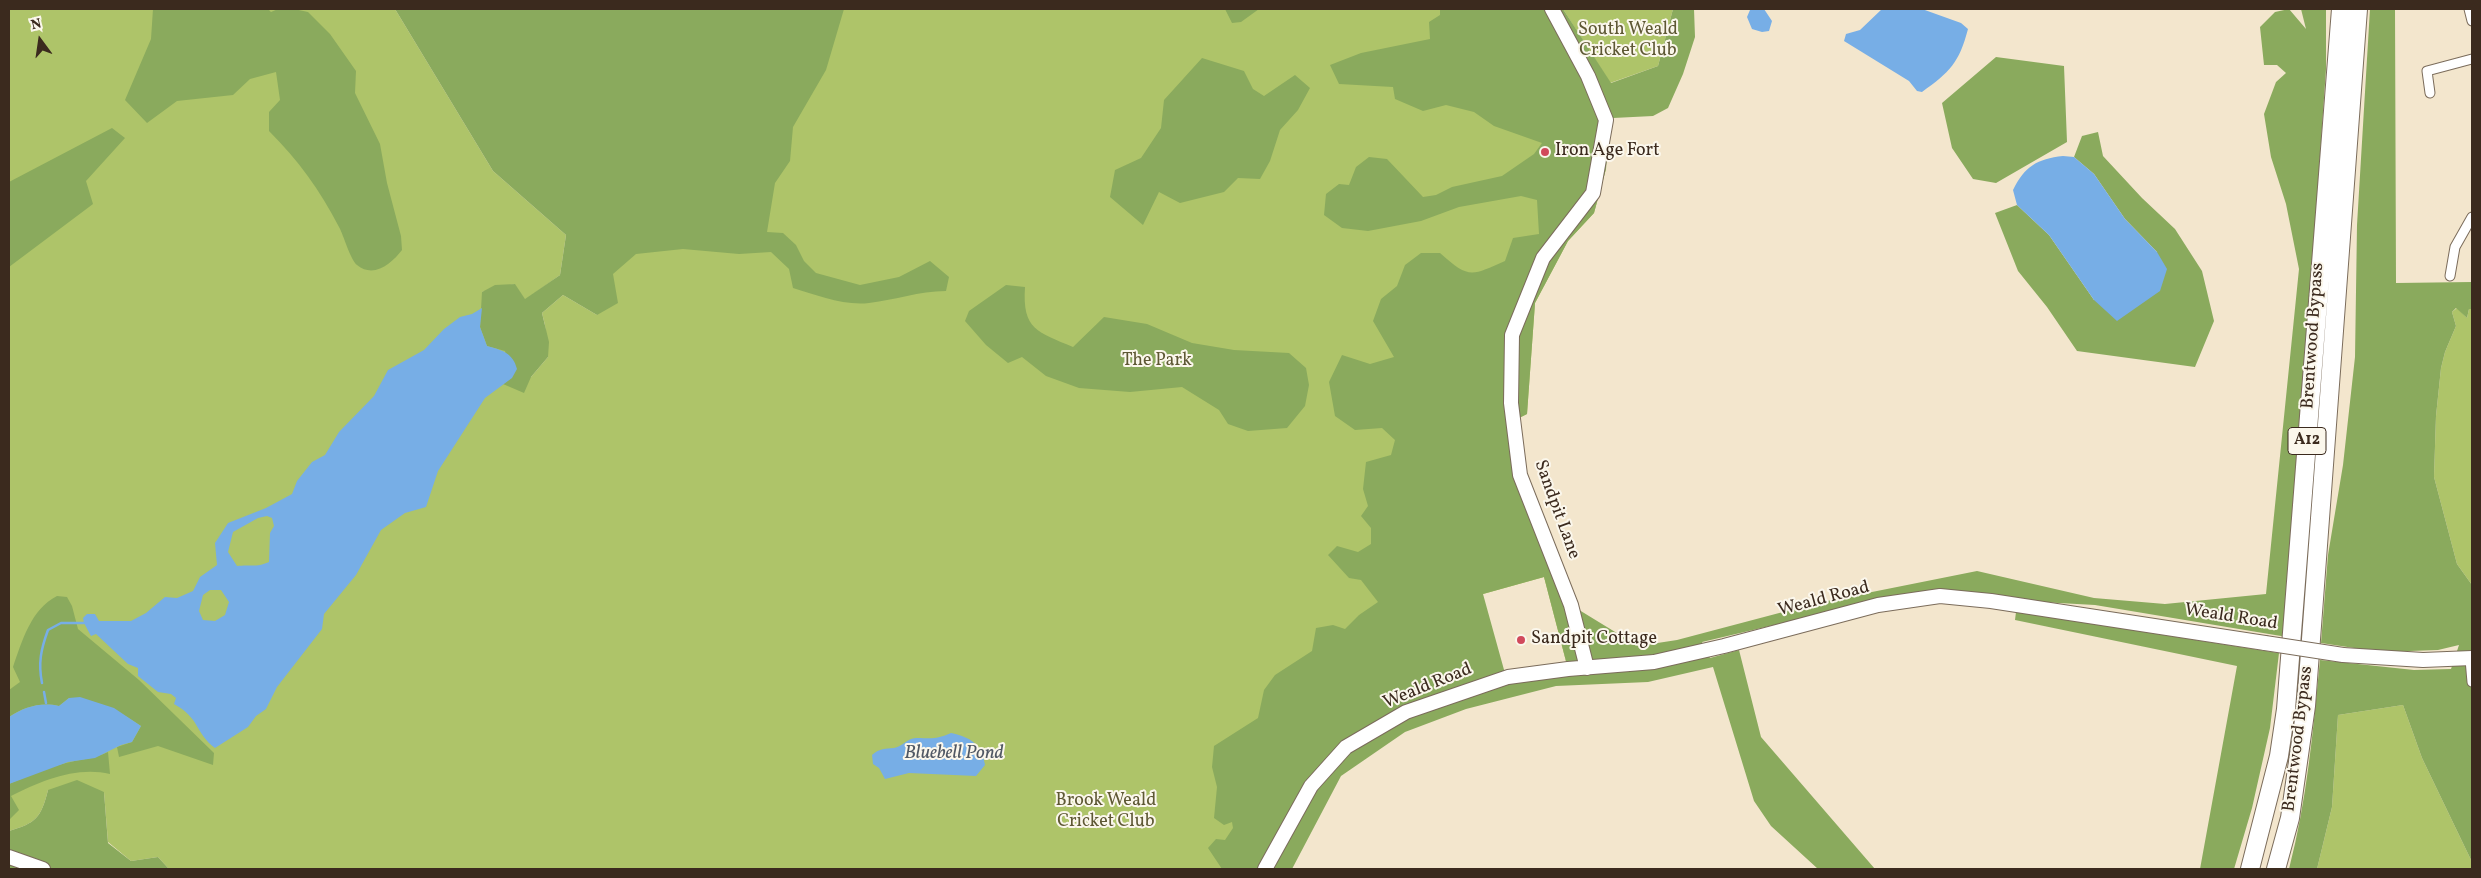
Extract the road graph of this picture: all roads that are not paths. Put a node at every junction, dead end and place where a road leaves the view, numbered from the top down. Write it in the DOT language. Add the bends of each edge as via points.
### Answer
graph roads {
  1 [pos="1552,9"];
  2 [pos="2341,9"];
  3 [pos="2358,9"];
  4 [pos="2472,59"];
  5 [pos="2430,93"];
  6 [pos="2472,217"];
  7 [pos="2450,276"];
  8 [pos="2471,658"];
  9 [pos="1587,668"];
  10 [pos="2472,682"];
  11 [pos="9,857"];
  12 [pos="43,869"];
  13 [pos="1265,869"];
  14 [pos="2250,869"];
  15 [pos="2276,869"];
  1 -- 9 [label="street, Sandpit Lane" via="1588,76 1606,120 1593,193 1543,258 1512,335 1511,403 1520,475 1571,605"];
  2 -- 14 [label="highway, Brentwood Bypass / A12" via="2286,709 2275,775"];
  3 -- 15 [label="highway, Brentwood Bypass / A12" via="2306,706 2290,818"];
  4 -- 5 [label="street" via="2427,71"];
  6 -- 7 [label="street" via="2454,247"];
  8 -- 9 [label="street, Weald Road, bridge" via="2422,660 2343,655 2000,602 1940,596 1859,610 1654,662"];
  8 -- 10 [label="street"];
  9 -- 13 [label="street, Weald Road" via="1508,677 1480,686 1406,712 1346,747 1311,786"];
  11 -- 12 [label="street"];
}
